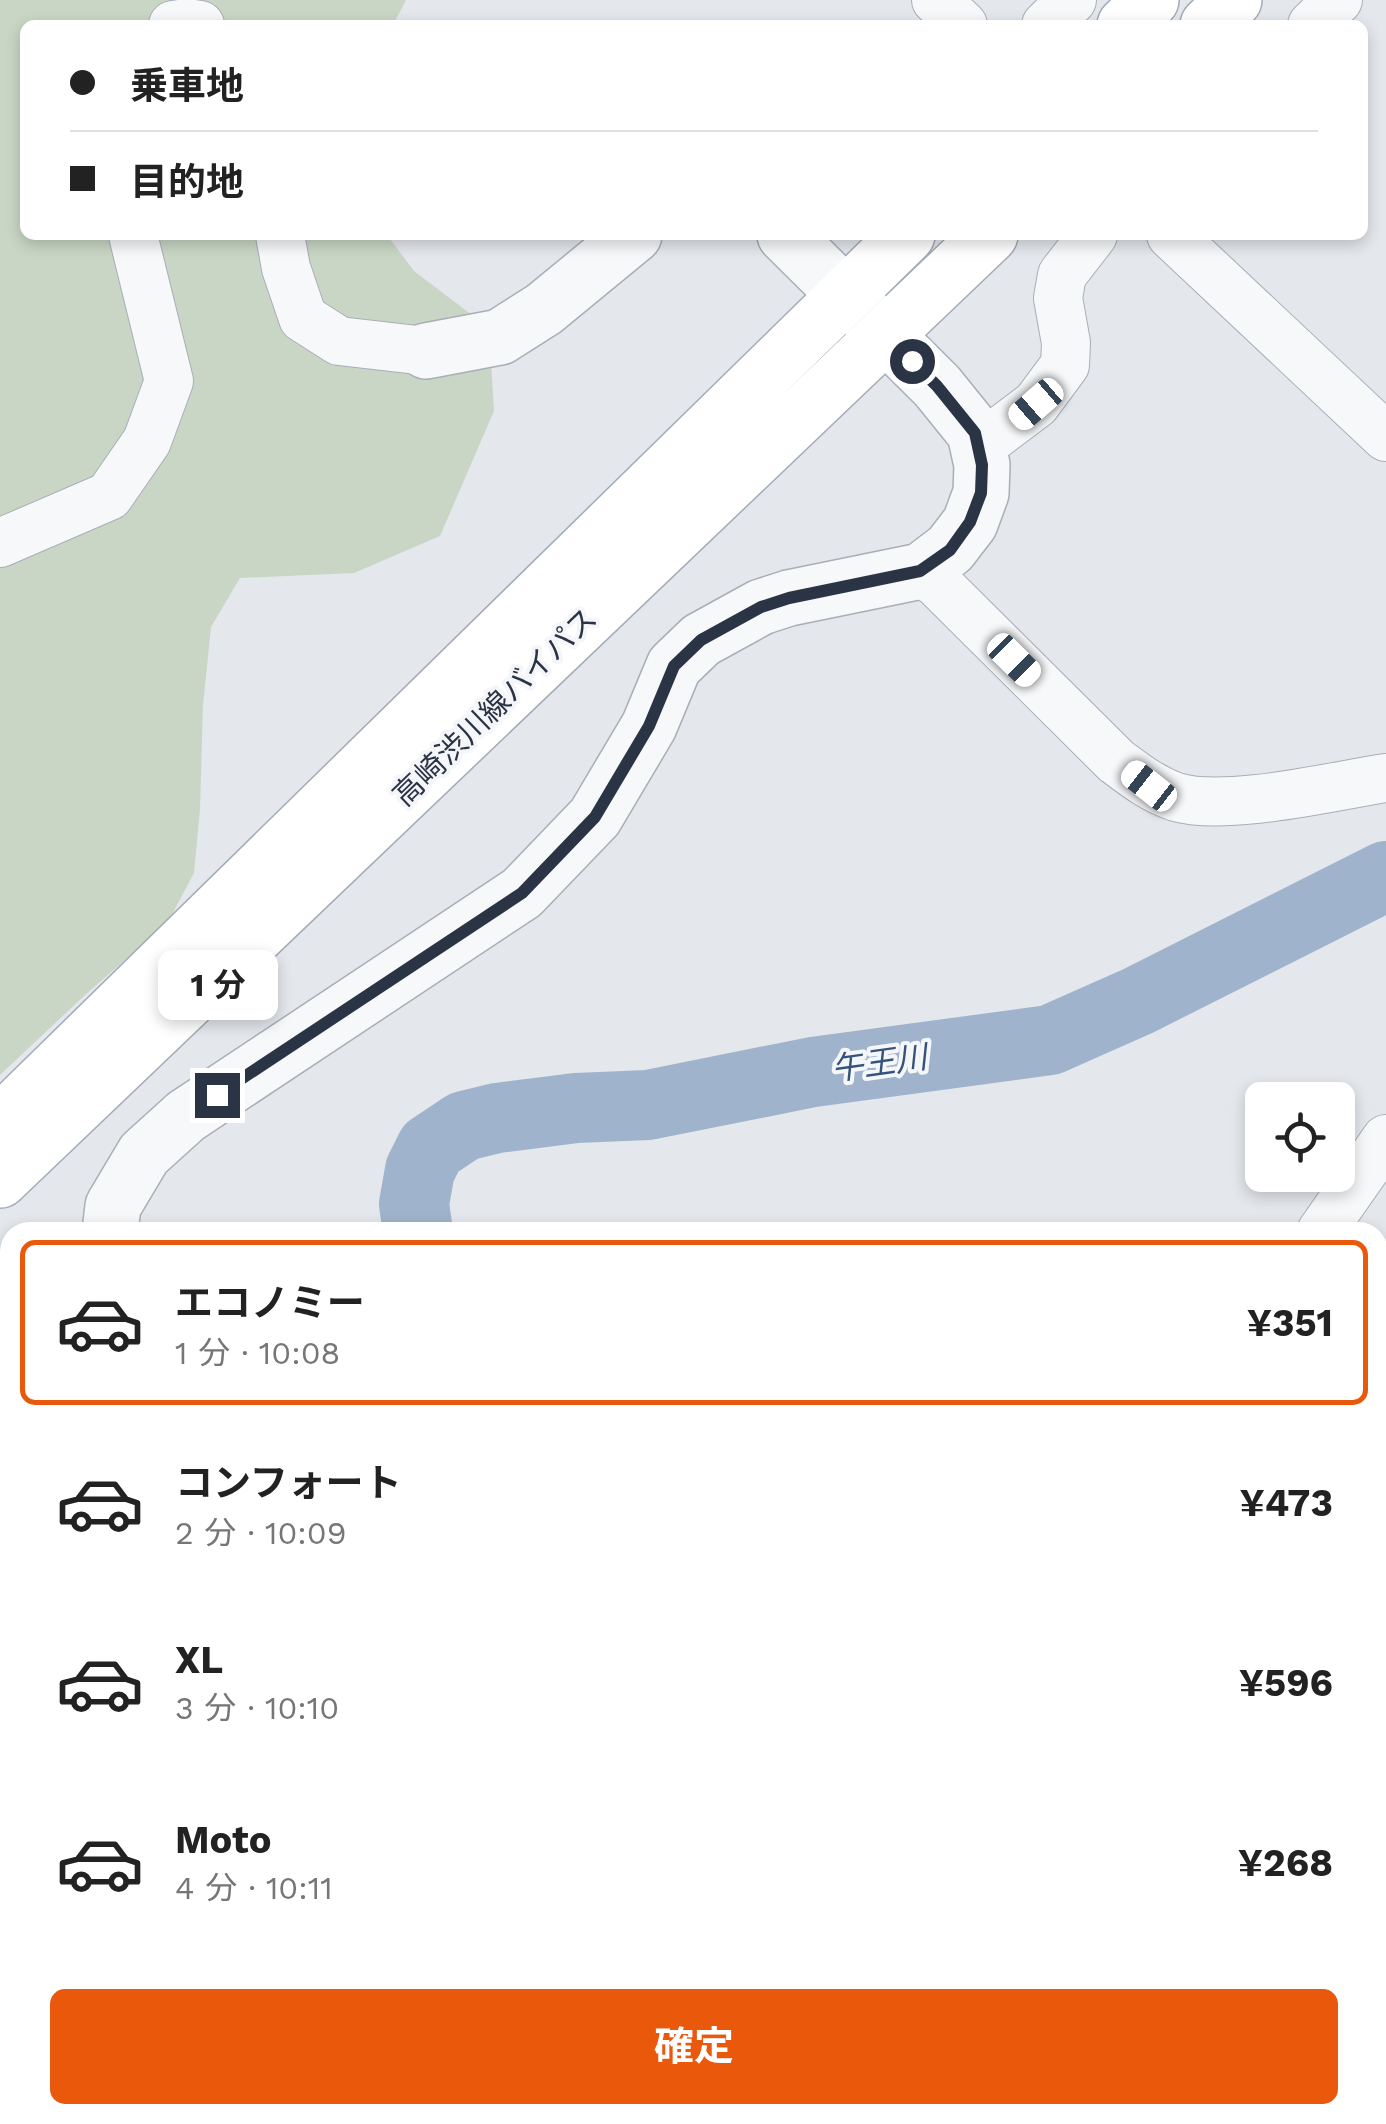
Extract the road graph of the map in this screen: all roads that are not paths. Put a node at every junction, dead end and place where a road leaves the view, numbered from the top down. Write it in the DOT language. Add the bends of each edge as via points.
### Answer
graph roads {
  1 [pos="936,0"];
  2 [pos="1072,0"];
  3 [pos="1151,0"];
  4 [pos="1234,0"];
  5 [pos="1338,0"];
  6 [pos="958,20"];
  7 [pos="1051,20"];
  8 [pos="1130,20"];
  9 [pos="1213,20"];
  10 [pos="1317,20"];
  11 [pos="135,240"];
  12 [pos="281,240"];
  13 [pos="628,240"];
  14 [pos="790,240"];
  15 [pos="901,240"];
  16 [pos="985,240"];
  17 [pos="1090,240"];
  18 [pos="1175,240"];
  19 [pos="845,294"];
  20 [pos="886,335"];
  21 [pos="426,351"];
  22 [pos="1386,437"];
  23 [pos="979,447"];
  24 [pos="0,544"];
  25 [pos="920,571"];
  26 [pos="1386,778"];
  27 [pos="0,1123"];
  28 [pos="1386,1139"];
  29 [pos="0,1180"];
  30 [pos="111,1222"];
  31 [pos="1327,1222"];
  1 -- 6 [label="street"];
  2 -- 7 [label="street"];
  3 -- 8 [label="main road"];
  4 -- 9 [label="main road"];
  5 -- 10 [label="street"];
  11 -- 24 [label="street" via="170,381 147,441 109,496"];
  12 -- 21 [label="street" via="303,318 339,341"];
  13 -- 21 [label="street" via="500,337"];
  14 -- 19 [label="street"];
  15 -- 19 [label="main road, 高崎渋川線バイパス"];
  16 -- 20 [label="main road, 高崎渋川線バイパス"];
  17 -- 23 [label="street" via="1062,275 1058,298 1066,365 1036,404"];
  18 -- 22 [label="street"];
  19 -- 20 [label="street"];
  19 -- 27 [label="main road, 高崎渋川線バイパス"];
  20 -- 23 [label="street" via="937,386"];
  20 -- 29 [label="main road, 高崎渋川線バイパス"];
  23 -- 25 [label="street" via="981,493 970,522 950,550"];
  25 -- 26 [label="street" via="1149,786 1181,798 1223,801"];
  25 -- 30 [label="street" via="789,598 701,640 674,666 649,726 595,817 522,893 186,1116 144,1154 112,1206"];
  28 -- 31 [label="street"];
}
